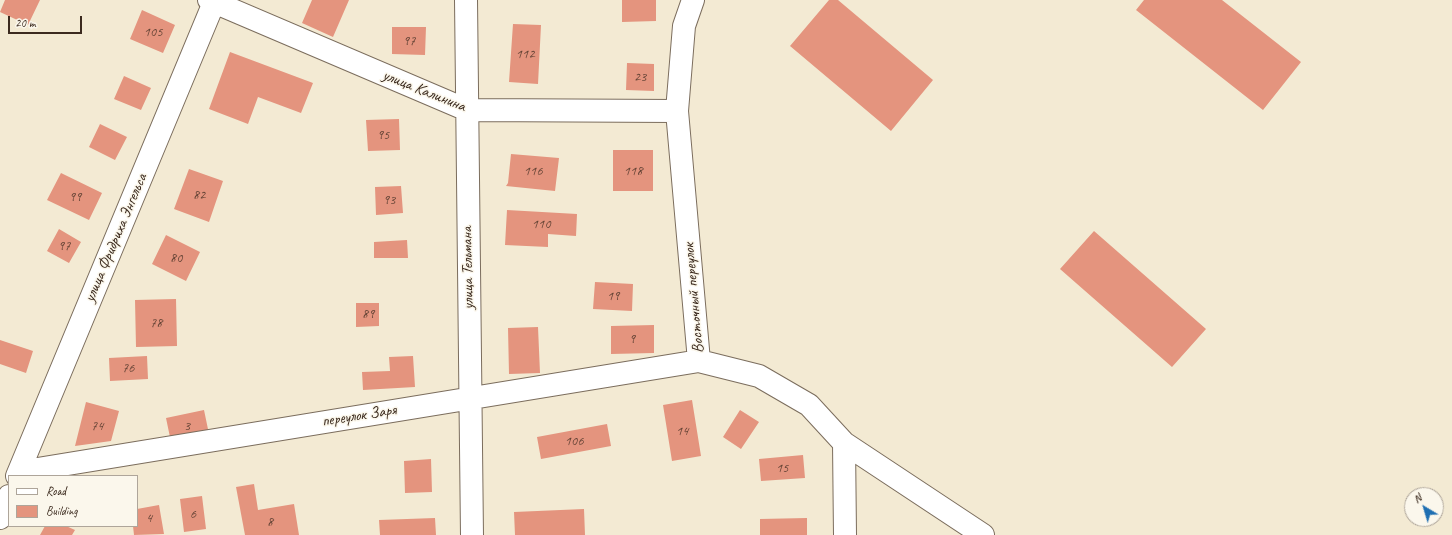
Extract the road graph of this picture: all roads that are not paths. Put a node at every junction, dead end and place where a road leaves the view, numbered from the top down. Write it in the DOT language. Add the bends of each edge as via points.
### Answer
graph roads {
  1 [pos="466,0"];
  2 [pos="693,0"];
  3 [pos="213,1"];
  4 [pos="467,110"];
  5 [pos="677,111"];
  6 [pos="699,361"];
  7 [pos="469,398"];
  8 [pos="844,443"];
  9 [pos="18,474"];
  10 [pos="8,498"];
  11 [pos="0,518"];
  12 [pos="472,535"];
  13 [pos="846,535"];
  14 [pos="983,535"];
  1 -- 4 [label="street, улица Тельмана"];
  2 -- 5 [label="street, Восточный переулок" via="684,26"];
  3 -- 4 [label="street, улица Калинина"];
  3 -- 9 [label="street, улица Фридриха Энгельса"];
  4 -- 5 [label="street, улица Калинина"];
  4 -- 7 [label="street, улица Тельмана"];
  5 -- 6 [label="street, Восточный переулок"];
  6 -- 7 [label="street, переулок Заря"];
  6 -- 8 [label="street, Восточный переулок" via="759,376 809,405"];
  7 -- 9 [label="street, переулок Заря"];
  7 -- 12 [label="street, улица Тельмана"];
  8 -- 13 [label="street"];
  8 -- 14 [label="street, Восточный переулок"];
  10 -- 11 [label="street"];
}
